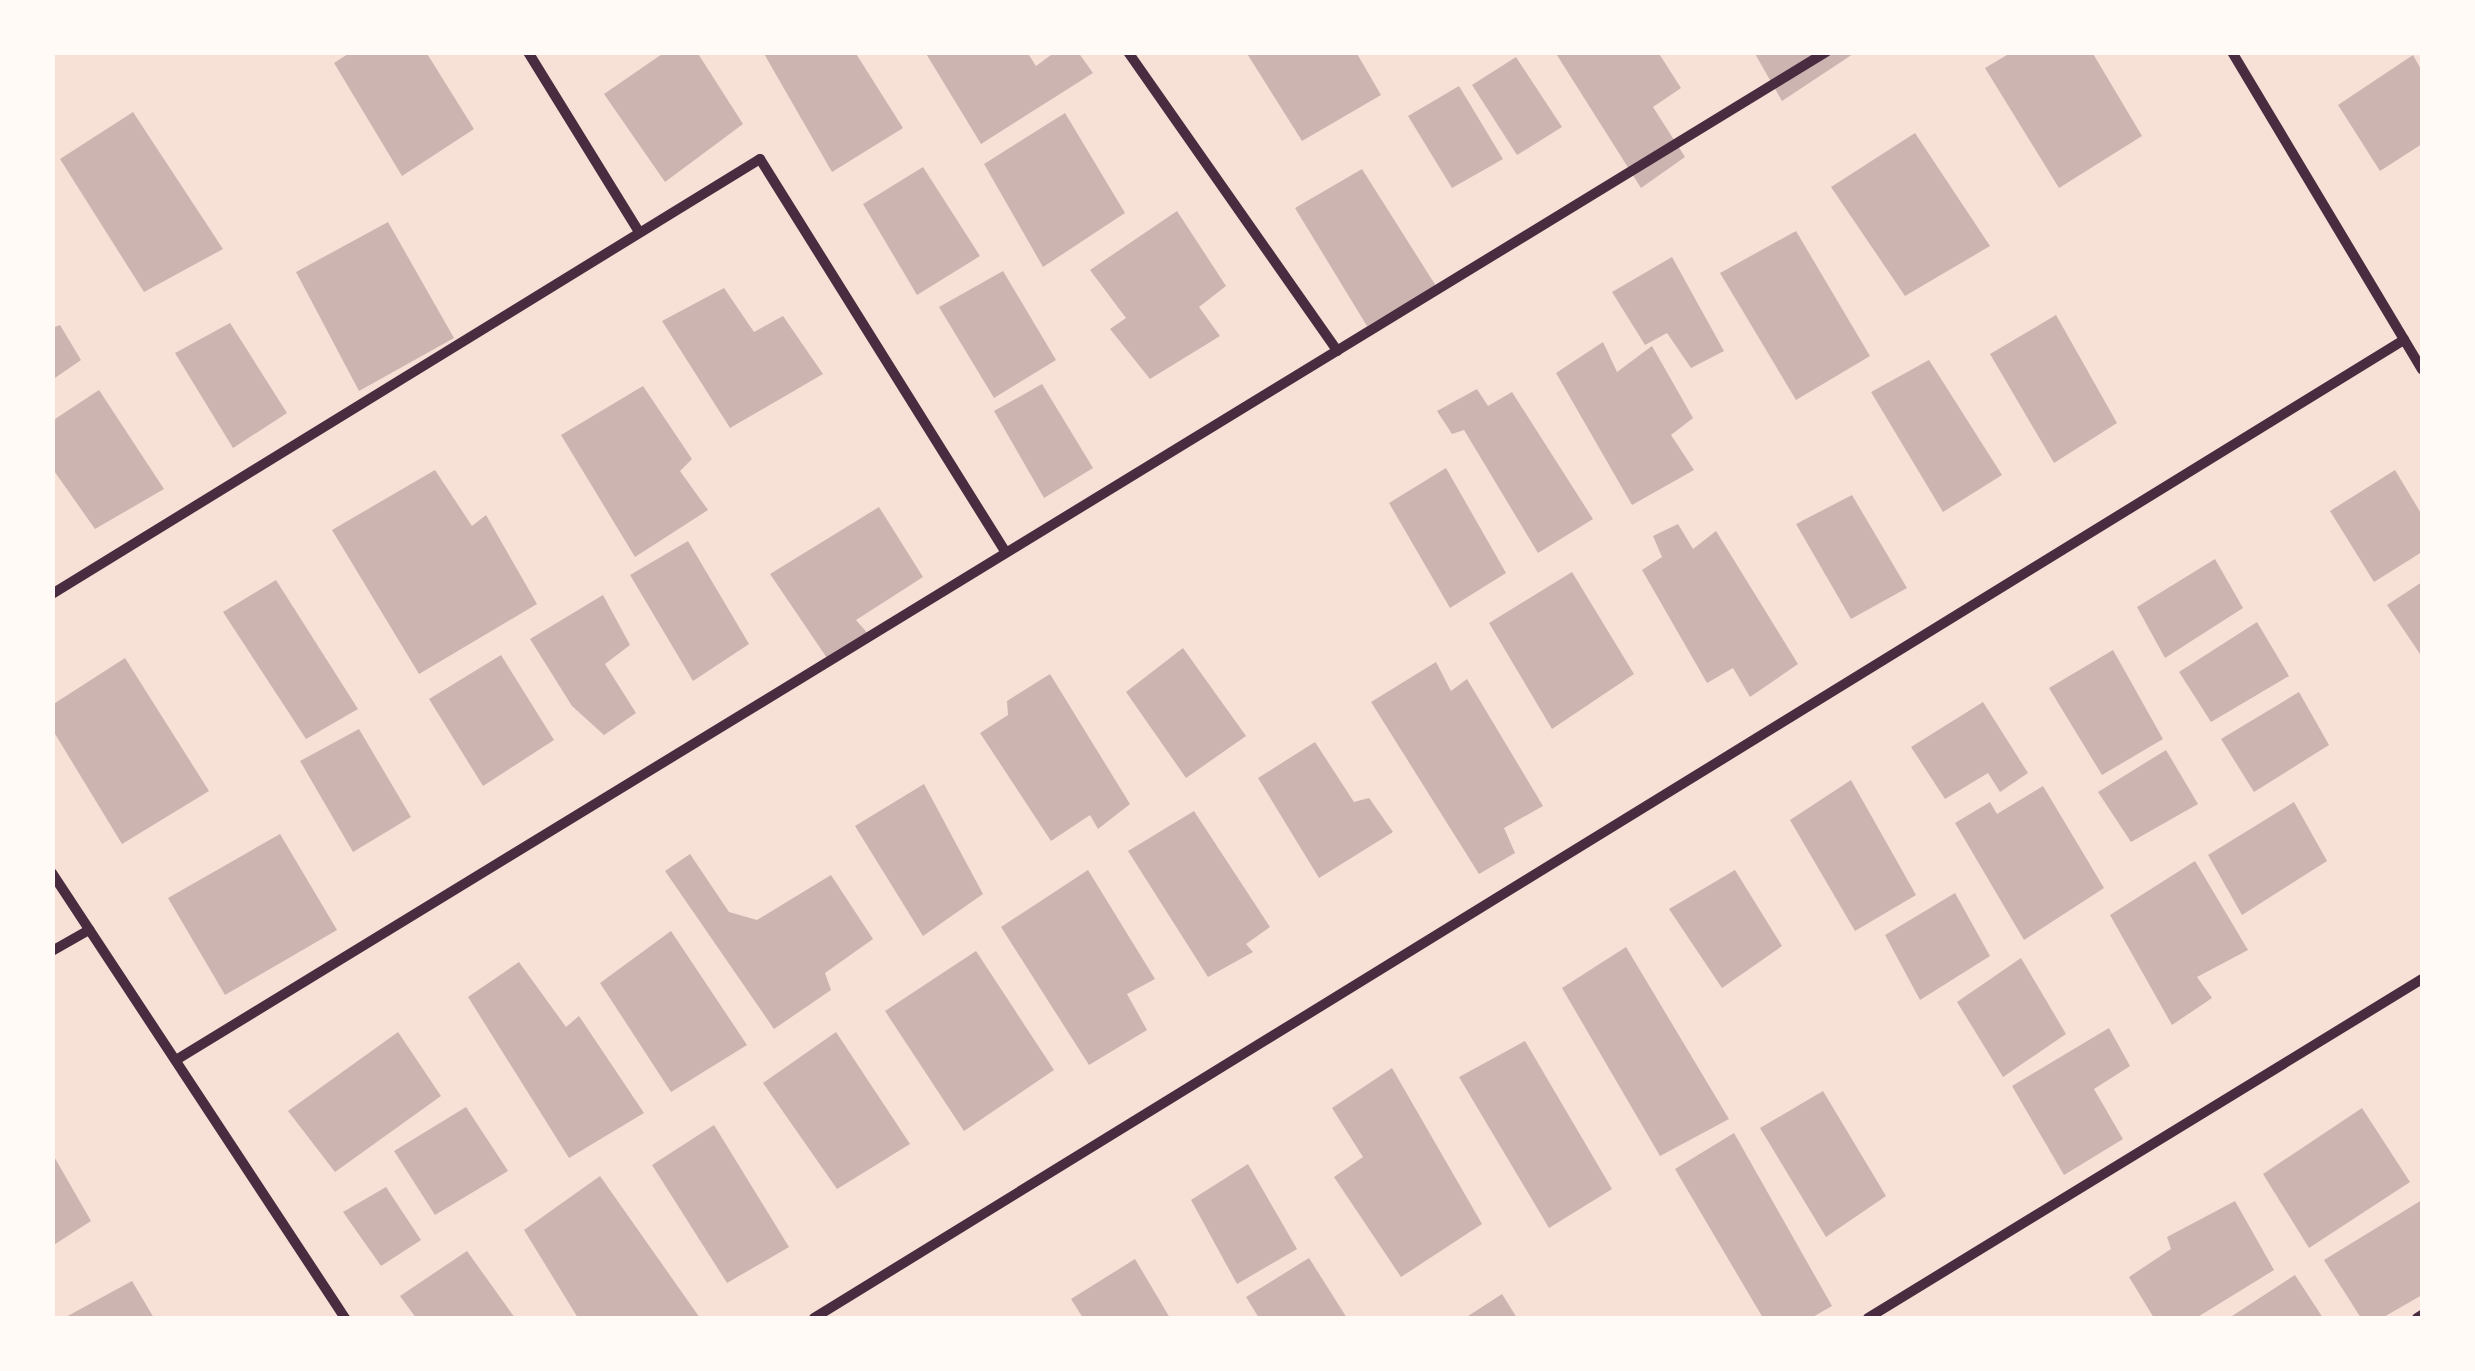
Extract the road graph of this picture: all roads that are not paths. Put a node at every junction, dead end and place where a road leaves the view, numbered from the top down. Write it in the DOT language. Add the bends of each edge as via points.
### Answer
graph roads {
  1 [pos="528,52"];
  2 [pos="1128,52"];
  3 [pos="1826,52"];
  4 [pos="2232,52"];
  5 [pos="639,232"];
  6 [pos="2404,340"];
  7 [pos="1337,352"];
  8 [pos="2422,369"];
  9 [pos="1006,552"];
  10 [pos="52,594"];
  11 [pos="52,873"];
  12 [pos="90,930"];
  13 [pos="52,951"];
  14 [pos="2422,979"];
  15 [pos="176,1060"];
  16 [pos="346,1318"];
  17 [pos="814,1318"];
  18 [pos="1868,1318"];
  1 -- 5 [label="street"];
  2 -- 7 [label="street"];
  3 -- 7 [label="street"];
  4 -- 6 [label="street"];
  5 -- 9 [label="street" via="760,159"];
  5 -- 10 [label="street"];
  6 -- 8 [label="street"];
  6 -- 17 [label="street"];
  7 -- 9 [label="street"];
  9 -- 15 [label="street"];
  11 -- 12 [label="street"];
  12 -- 13 [label="street"];
  12 -- 15 [label="street"];
  14 -- 18 [label="street"];
  15 -- 16 [label="street"];
}
